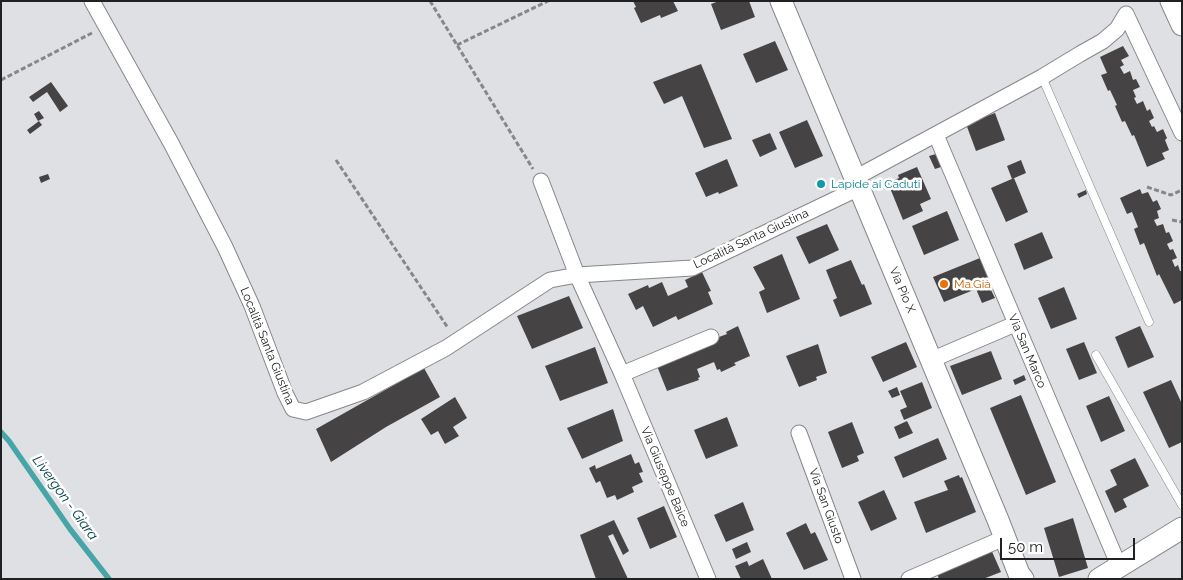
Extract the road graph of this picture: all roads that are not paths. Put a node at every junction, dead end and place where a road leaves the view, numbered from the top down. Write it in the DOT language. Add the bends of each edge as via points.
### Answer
graph roads {
  1 [pos="92,1"];
  2 [pos="781,1"];
  3 [pos="1171,1"];
  4 [pos="1182,24"];
  5 [pos="1042,77"];
  6 [pos="1182,132"];
  7 [pos="936,135"];
  8 [pos="540,181"];
  9 [pos="857,183"];
  10 [pos="577,275"];
  11 [pos="1149,322"];
  12 [pos="1015,324"];
  13 [pos="711,337"];
  14 [pos="1096,355"];
  15 [pos="931,360"];
  16 [pos="622,374"];
  17 [pos="799,433"];
  18 [pos="1182,505"];
  19 [pos="1182,528"];
  20 [pos="1004,538"];
  21 [pos="1110,574"];
  22 [pos="708,579"];
  23 [pos="853,579"];
  24 [pos="909,579"];
  25 [pos="1023,579"];
  1 -- 10 [label="street, Località Santa Giustina" via="225,247 293,409 306,412 363,392 446,348 550,280"];
  2 -- 9 [label="street, Via Pio X"];
  3 -- 4 [label="street"];
  5 -- 6 [label="street" via="1102,41 1117,29 1126,14"];
  5 -- 7 [label="street"];
  5 -- 11 [label="lane"];
  7 -- 9 [label="street"];
  7 -- 12 [label="street, Via San Marco"];
  8 -- 10 [label="street"];
  9 -- 10 [label="street, Località Santa Giustina" via="692,268"];
  9 -- 15 [label="street, Via Pio X"];
  10 -- 16 [label="street, Via Giuseppe Baice"];
  12 -- 15 [label="street"];
  12 -- 21 [label="street, Via San Marco"];
  13 -- 16 [label="street"];
  14 -- 18 [label="lane"];
  15 -- 20 [label="street, Via Pio X"];
  16 -- 22 [label="street, Via Giuseppe Baice"];
  17 -- 23 [label="street, Via San Giusto"];
  19 -- 21 [label="street"];
  20 -- 24 [label="street"];
  20 -- 25 [label="street, Via Pio X"];
}
